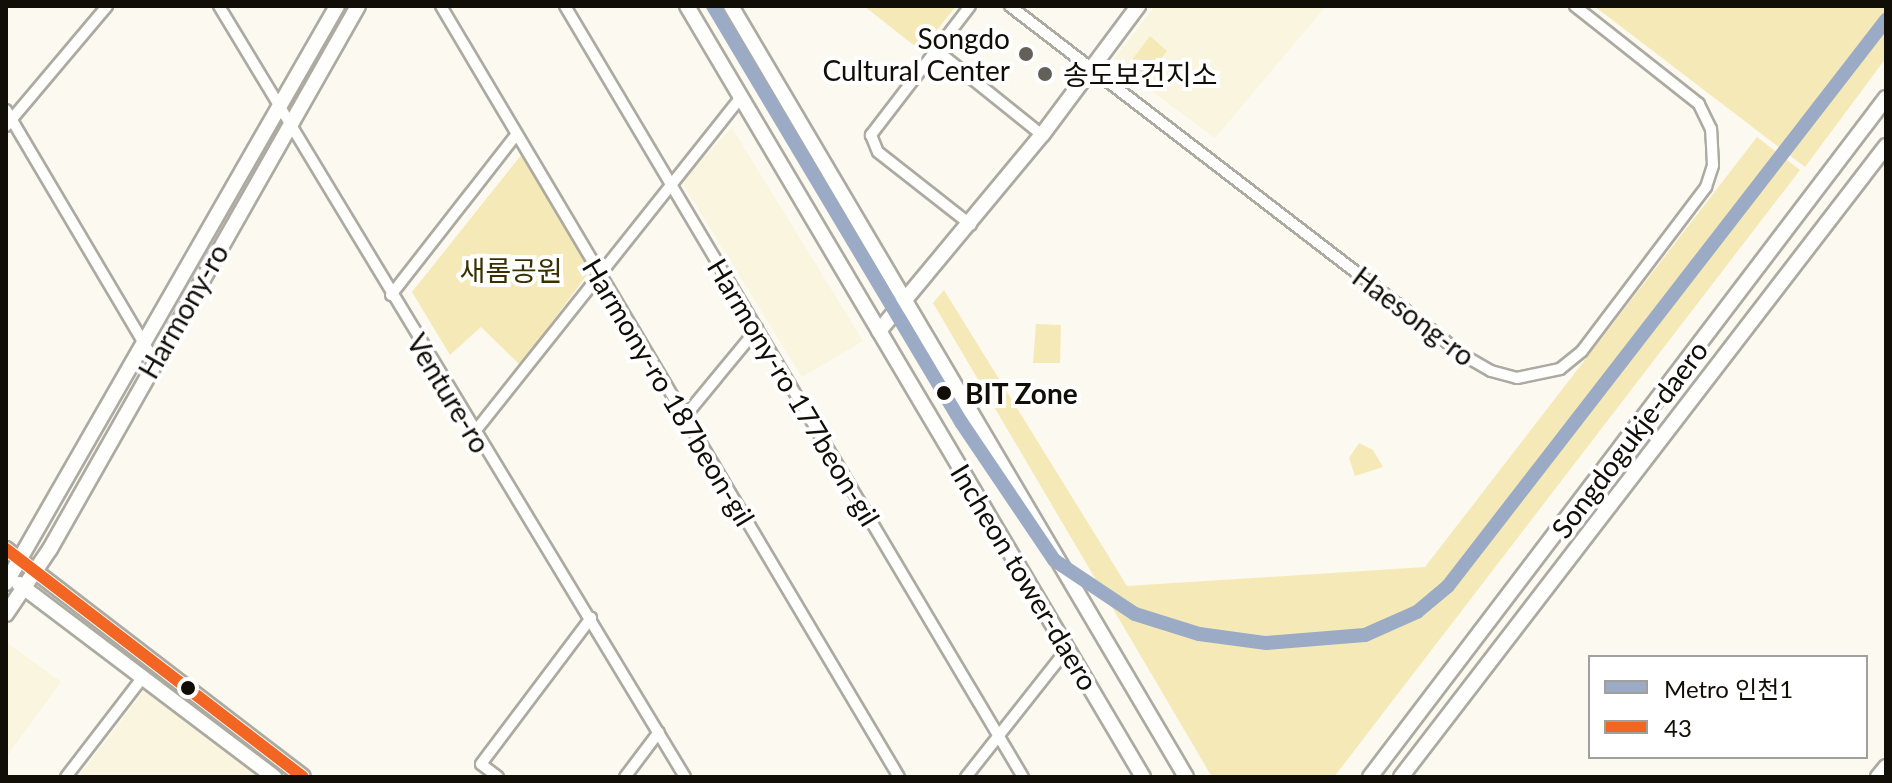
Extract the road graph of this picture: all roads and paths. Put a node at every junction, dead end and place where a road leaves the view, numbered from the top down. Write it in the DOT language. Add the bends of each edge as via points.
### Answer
graph roads {
  1 [pos="107,6"];
  2 [pos="219,6"];
  3 [pos="337,6"];
  4 [pos="358,6"];
  5 [pos="441,6"];
  6 [pos="565,6"];
  7 [pos="687,6"];
  8 [pos="731,6"];
  9 [pos="970,6"];
  10 [pos="1010,6"];
  11 [pos="1138,6"];
  12 [pos="1575,6"];
  13 [pos="935,49"];
  14 [pos="1091,70"];
  15 [pos="742,96"];
  16 [pos="1886,98"];
  17 [pos="279,107"];
  18 [pos="8,119"];
  19 [pos="289,124"];
  20 [pos="516,135"];
  21 [pos="1042,135"];
  22 [pos="1886,146"];
  23 [pos="670,181"];
  24 [pos="971,225"];
  25 [pos="599,272"];
  26 [pos="391,295"];
  27 [pos="906,299"];
  28 [pos="757,329"];
  29 [pos="879,331"];
  30 [pos="144,343"];
  31 [pos="154,360"];
  32 [pos="686,415"];
  33 [pos="473,434"];
  34 [pos="6,549"];
  35 [pos="22,562"];
  36 [pos="36,573"];
  37 [pos="8,578"];
  38 [pos="25,588"];
  39 [pos="6,614"];
  40 [pos="591,618"];
  41 [pos="1067,649"];
  42 [pos="143,677"];
  43 [pos="659,732"];
  44 [pos="998,735"];
  45 [pos="1886,767"];
  46 [pos="66,777"];
  47 [pos="274,777"];
  48 [pos="303,777"];
  49 [pos="498,777"];
  50 [pos="625,777"];
  51 [pos="685,777"];
  52 [pos="899,777"];
  53 [pos="966,777"];
  54 [pos="1023,777"];
  55 [pos="1143,777"];
  56 [pos="1186,777"];
  57 [pos="1370,777"];
  58 [pos="1401,777"];
  59 [pos="1878,777"];
  1 -- 18 [label="street"];
  2 -- 17 [label="street, Venture-ro"];
  3 -- 17 [label="main road, Harmony-ro"];
  4 -- 19 [label="main road, Harmony-ro"];
  5 -- 20 [label="street, Harmony-ro 187beon-gil"];
  6 -- 23 [label="street, Harmony-ro 177beon-gil"];
  7 -- 15 [label="main road, Incheon tower-daero"];
  8 -- 27 [label="main road, Incheon tower-daero"];
  9 -- 13 [label="street"];
  10 -- 14 [label="street, Haesong-ro"];
  11 -- 14 [label="main road"];
  12 -- 14 [label="street, Haesong-ro" via="1699,104 1711,129 1713,165 1706,187 1582,351 1560,369 1535,377 1500,375 1465,356"];
  13 -- 21 [label="street"];
  13 -- 24 [label="street" via="873,127 872,141 878,152"];
  14 -- 21 [label="main road"];
  15 -- 23 [label="street"];
  15 -- 29 [label="main road, Incheon tower-daero"];
  16 -- 57 [label="main road, Songdogukje-daero"];
  17 -- 19 [label="street, Venture-ro"];
  17 -- 30 [label="main road, Harmony-ro"];
  18 -- 30 [label="street"];
  19 -- 26 [label="street, Venture-ro"];
  19 -- 31 [label="main road, Harmony-ro"];
  20 -- 25 [label="street, Harmony-ro 187beon-gil"];
  20 -- 26 [label="street"];
  21 -- 24 [label="main road"];
  22 -- 58 [label="main road, Songdogukje-daero"];
  23 -- 25 [label="street"];
  23 -- 28 [label="street, Harmony-ro 177beon-gil"];
  24 -- 27 [label="main road"];
  25 -- 32 [label="street, Harmony-ro 187beon-gil"];
  25 -- 33 [label="street"];
  26 -- 33 [label="street, Venture-ro"];
  27 -- 29 [label="main road"];
  27 -- 56 [label="main road, Incheon tower-daero"];
  28 -- 32 [label="street"];
  28 -- 44 [label="street, Harmony-ro 177beon-gil"];
  29 -- 41 [label="main road, Incheon tower-daero"];
  30 -- 31 [label="street"];
  30 -- 35 [label="main road, Harmony-ro"];
  31 -- 36 [label="main road, Harmony-ro"];
  32 -- 52 [label="street, Harmony-ro 187beon-gil"];
  33 -- 40 [label="street, Venture-ro"];
  34 -- 35 [label="main road"];
  35 -- 36 [label="main road"];
  35 -- 37 [label="main road, Harmony-ro"];
  36 -- 38 [label="main road, Harmony-ro"];
  36 -- 48 [label="main road"];
  37 -- 38 [label="main road"];
  38 -- 39 [label="main road, Harmony-ro"];
  38 -- 42 [label="main road"];
  40 -- 43 [label="street, Venture-ro"];
  40 -- 49 [label="street" via="481,764"];
  41 -- 44 [label="street"];
  41 -- 55 [label="main road, Incheon tower-daero"];
  42 -- 46 [label="street"];
  42 -- 47 [label="main road"];
  43 -- 50 [label="street"];
  43 -- 51 [label="street, Venture-ro"];
  44 -- 53 [label="street"];
  44 -- 54 [label="street, Harmony-ro 177beon-gil"];
  45 -- 59 [label="main road"];
}
